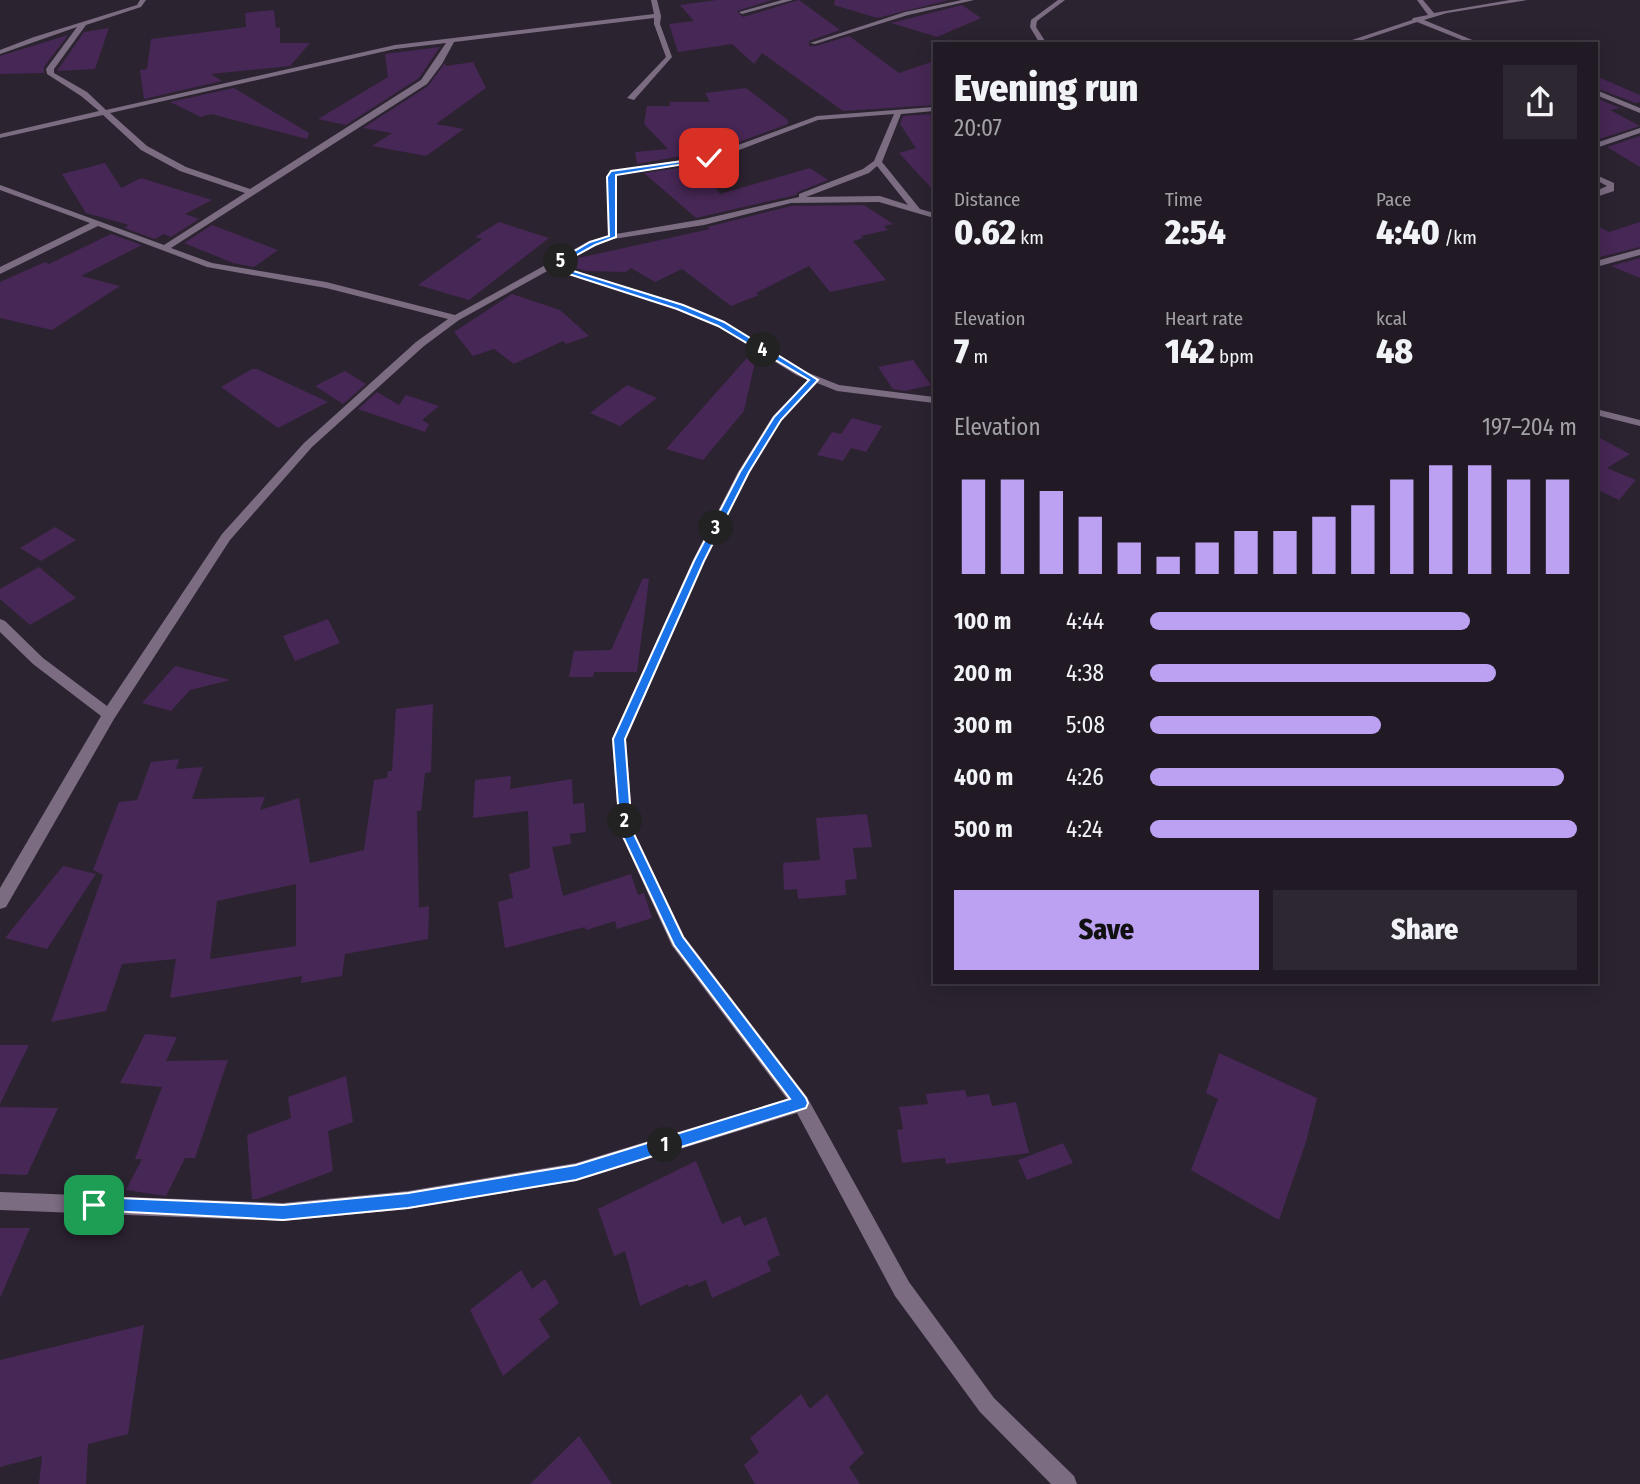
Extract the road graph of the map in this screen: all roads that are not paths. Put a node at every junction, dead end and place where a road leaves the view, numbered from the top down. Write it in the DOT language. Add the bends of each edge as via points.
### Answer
graph roads {
  1 [pos="143,0"];
  2 [pos="654,0"];
  3 [pos="787,0"];
  4 [pos="971,0"];
  5 [pos="1062,0"];
  6 [pos="1420,0"];
  7 [pos="1524,0"];
  8 [pos="742,12"];
  9 [pos="1432,15"];
  10 [pos="659,16"];
  11 [pos="1415,19"];
  12 [pos="84,23"];
  13 [pos="452,39"];
  14 [pos="1043,42"];
  15 [pos="1349,42"];
  16 [pos="1474,42"];
  17 [pos="813,43"];
  18 [pos="0,52"];
  19 [pos="1598,93"];
  20 [pos="631,97"];
  21 [pos="933,109"];
  22 [pos="1640,110"];
  23 [pos="104,113"];
  24 [pos="898,113"];
  25 [pos="1640,130"];
  26 [pos="0,136"];
  27 [pos="1598,138"];
  28 [pos="1605,142"];
  29 [pos="1598,145"];
  30 [pos="878,162"];
  31 [pos="1598,178"];
  32 [pos="0,187"];
  33 [pos="250,192"];
  34 [pos="1598,193"];
  35 [pos="791,200"];
  36 [pos="917,210"];
  37 [pos="933,216"];
  38 [pos="98,223"];
  39 [pos="612,237"];
  40 [pos="166,247"];
  41 [pos="1640,252"];
  42 [pos="1598,263"];
  43 [pos="551,267"];
  44 [pos="0,271"];
  45 [pos="456,318"];
  46 [pos="814,380"];
  47 [pos="933,400"];
  48 [pos="1598,412"];
  49 [pos="1640,423"];
  50 [pos="0,624"];
  51 [pos="109,715"];
  52 [pos="0,902"];
  53 [pos="801,1103"];
  54 [pos="0,1201"];
  55 [pos="1066,1484"];
  1 -- 12 [label="street" via="139,6"];
  2 -- 10 [label="street"];
  3 -- 8 [label="street"];
  4 -- 17 [label="street" via="907,13"];
  5 -- 14 [label="street" via="1034,20 1033,27"];
  6 -- 9 [label="street"];
  7 -- 9 [label="street"];
  9 -- 11 [label="street"];
  10 -- 13 [label="street"];
  10 -- 20 [label="street" via="657,24 669,57"];
  11 -- 15 [label="street"];
  11 -- 16 [label="street"];
  12 -- 18 [label="street"];
  12 -- 23 [label="street" via="50,69 51,74"];
  13 -- 23 [label="street" via="349,55"];
  13 -- 33 [label="street" via="424,82"];
  19 -- 22 [label="street"];
  21 -- 24 [label="street"];
  23 -- 26 [label="street"];
  23 -- 33 [label="street" via="144,148 183,169"];
  24 -- 30 [label="street"];
  24 -- 39 [label="street" via="817,118 709,158 614,173"];
  25 -- 28 [label="street"];
  27 -- 28 [label="street"];
  28 -- 29 [label="street"];
  30 -- 35 [label="street"];
  30 -- 36 [label="street"];
  31 -- 34 [label="street" via="1611,185 1611,190"];
  32 -- 38 [label="street"];
  33 -- 40 [label="street"];
  35 -- 36 [label="street" via="880,199"];
  35 -- 39 [label="street" via="704,222"];
  36 -- 37 [label="street"];
  38 -- 40 [label="street"];
  38 -- 44 [label="street"];
  39 -- 43 [label="street"];
  40 -- 45 [label="street" via="210,265 326,285"];
  41 -- 42 [label="street"];
  43 -- 45 [label="street"];
  43 -- 46 [label="street" via="721,324"];
  45 -- 51 [label="street" via="362,394 226,537"];
  46 -- 47 [label="street" via="837,388"];
  46 -- 53 [label="street" via="777,418 744,472 619,739 626,830 678,941"];
  48 -- 49 [label="street"];
  50 -- 51 [label="street" via="38,661"];
  51 -- 52 [label="street"];
  53 -- 54 [label="street" via="576,1172 408,1200 283,1212"];
  53 -- 55 [label="street" via="902,1289 987,1405"];
}
